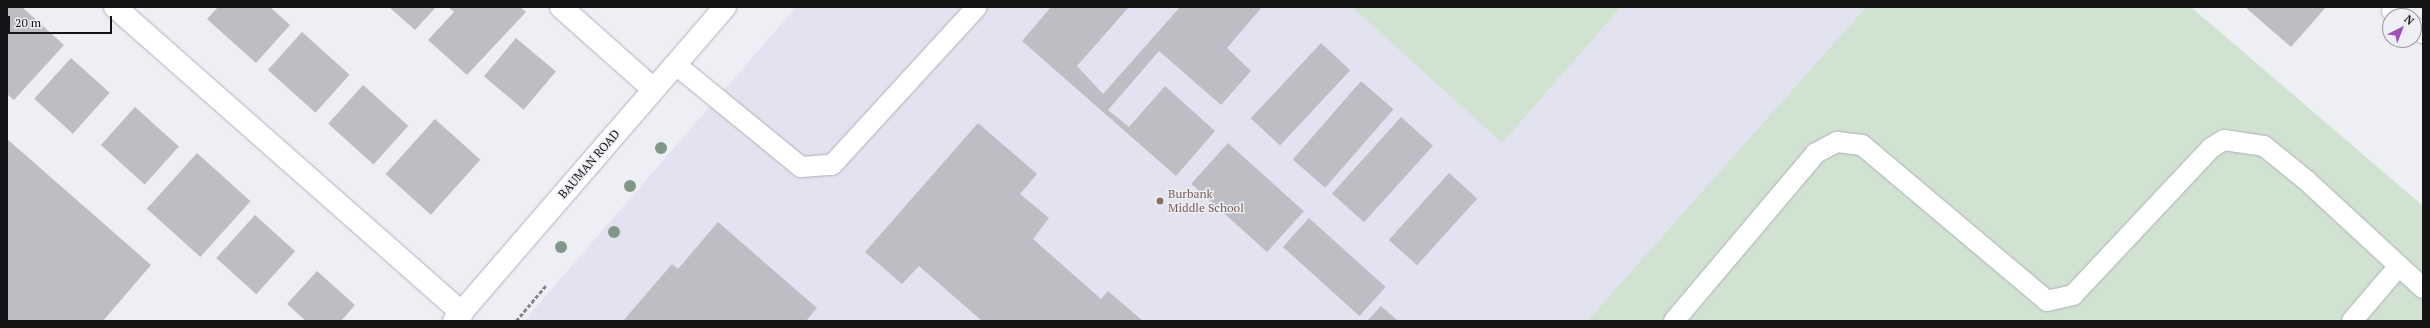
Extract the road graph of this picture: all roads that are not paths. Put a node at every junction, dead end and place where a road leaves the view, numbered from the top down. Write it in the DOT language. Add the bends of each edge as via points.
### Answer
graph roads {
  1 [pos="115,7"];
  2 [pos="562,7"];
  3 [pos="725,7"];
  4 [pos="977,7"];
  5 [pos="675,64"];
  6 [pos="653,90"];
  7 [pos="2399,266"];
  8 [pos="2423,288"];
  9 [pos="458,317"];
  10 [pos="1674,321"];
  11 [pos="2352,321"];
  1 -- 9 [label="street"];
  2 -- 6 [label="street"];
  3 -- 5 [label="street, BAUMAN ROAD"];
  4 -- 5 [label="lane" via="832,165 801,167"];
  5 -- 6 [label="street, BAUMAN ROAD"];
  6 -- 9 [label="street, BAUMAN ROAD"];
  7 -- 8 [label="lane"];
  7 -- 10 [label="lane" via="2264,146 2224,140 2211,148 2073,295 2047,301 1862,145 1837,142 1816,152"];
  7 -- 11 [label="lane"];
}
